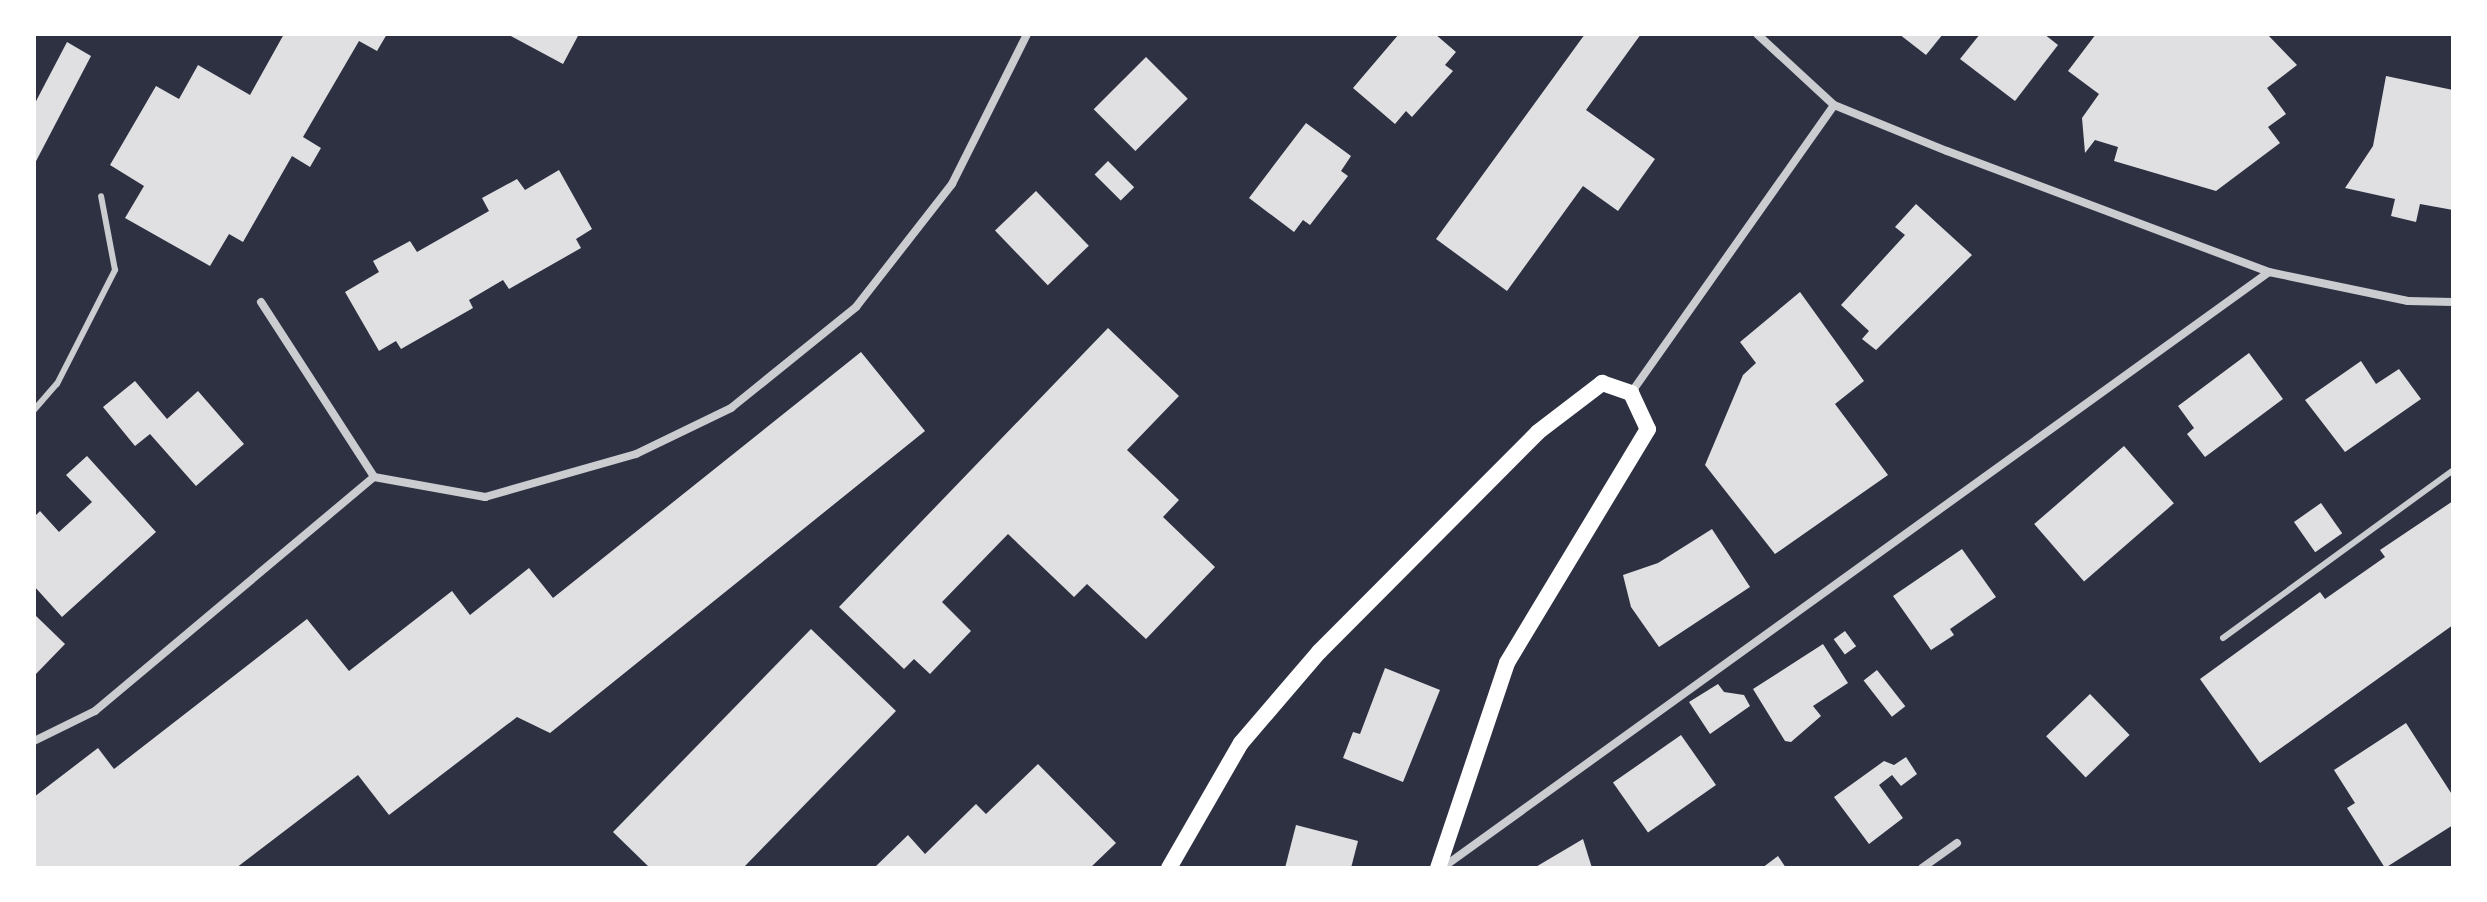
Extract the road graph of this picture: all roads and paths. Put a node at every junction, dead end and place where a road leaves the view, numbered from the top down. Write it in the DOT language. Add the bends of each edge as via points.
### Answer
graph roads {
  1 [pos="1027,34"];
  2 [pos="1757,34"];
  3 [pos="1834,105"];
  4 [pos="101,196"];
  5 [pos="2269,272"];
  6 [pos="261,302"];
  7 [pos="2453,302"];
  8 [pos="1631,393"];
  9 [pos="34,410"];
  10 [pos="2453,470"];
  11 [pos="374,477"];
  12 [pos="2223,638"];
  13 [pos="34,741"];
  14 [pos="1957,843"];
  15 [pos="1169,868"];
  16 [pos="1440,868"];
  17 [pos="1922,868"];
  1 -- 11 [label="street" via="952,184 856,307 731,408 636,454 485,497"];
  2 -- 3 [label="street"];
  3 -- 5 [label="street"];
  3 -- 8 [label="street"];
  4 -- 9 [label="lane" via="115,270 57,384"];
  5 -- 7 [label="street" via="2408,301"];
  5 -- 16 [label="street"];
  6 -- 11 [label="street"];
  8 -- 15 [label="main road" via="1602,383 1538,432 1319,652 1241,743"];
  8 -- 16 [label="main road" via="1648,429 1507,663"];
  10 -- 12 [label="lane"];
  11 -- 13 [label="street" via="95,711"];
  14 -- 17 [label="street"];
}
